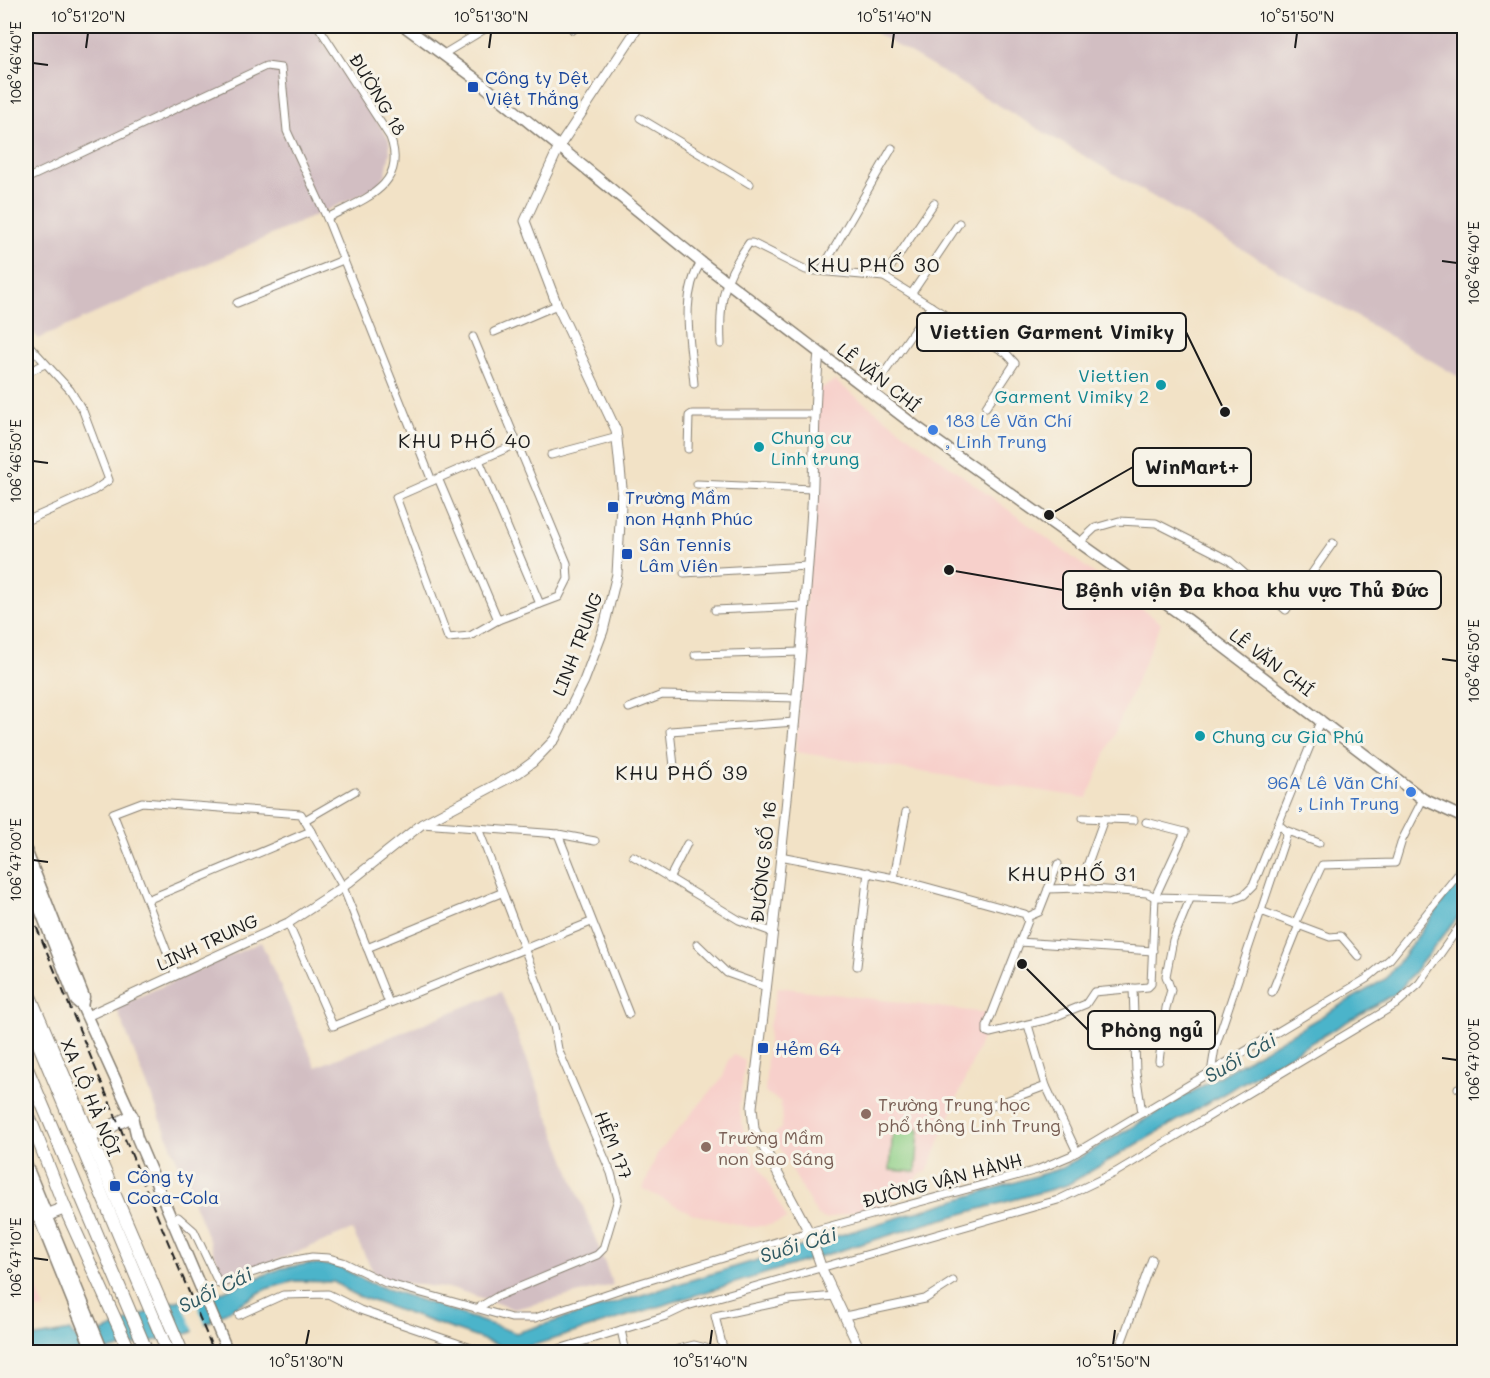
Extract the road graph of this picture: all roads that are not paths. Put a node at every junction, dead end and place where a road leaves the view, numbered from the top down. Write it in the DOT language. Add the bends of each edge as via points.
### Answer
graph roads {
  1 [pos="318,26"];
  2 [pos="404,26"];
  3 [pos="490,26"];
  4 [pos="639,26"];
  5 [pos="442,55"];
  6 [pos="640,118"];
  7 [pos="559,147"];
  8 [pos="892,148"];
  9 [pos="26,179"];
  10 [pos="750,184"];
  11 [pos="934,203"];
  12 [pos="327,219"];
  13 [pos="959,223"];
  14 [pos="343,260"];
  15 [pos="701,262"];
  16 [pos="821,271"];
  17 [pos="884,277"];
  18 [pos="727,281"];
  19 [pos="912,293"];
  20 [pos="237,303"];
  21 [pos="557,305"];
  22 [pos="931,306"];
  23 [pos="494,332"];
  24 [pos="473,336"];
  25 [pos="26,342"];
  26 [pos="722,344"];
  27 [pos="819,352"];
  28 [pos="45,364"];
  29 [pos="26,373"];
  30 [pos="694,384"];
  31 [pos="871,392"];
  32 [pos="986,407"];
  33 [pos="813,414"];
  34 [pos="618,437"];
  35 [pos="519,443"];
  36 [pos="688,449"];
  37 [pos="550,455"];
  38 [pos="479,460"];
  39 [pos="435,480"];
  40 [pos="697,484"];
  41 [pos="812,489"];
  42 [pos="26,521"];
  43 [pos="1333,543"];
  44 [pos="1078,544"];
  45 [pos="807,566"];
  46 [pos="684,573"];
  47 [pos="540,604"];
  48 [pos="804,606"];
  49 [pos="715,610"];
  50 [pos="498,620"];
  51 [pos="801,652"];
  52 [pos="695,655"];
  53 [pos="798,698"];
  54 [pos="629,708"];
  55 [pos="1321,719"];
  56 [pos="795,722"];
  57 [pos="674,766"];
  58 [pos="355,791"];
  59 [pos="1423,799"];
  60 [pos="906,812"];
  61 [pos="1083,818"];
  62 [pos="1464,818"];
  63 [pos="1104,819"];
  64 [pos="304,820"];
  65 [pos="1134,820"];
  66 [pos="1146,822"];
  67 [pos="422,824"];
  68 [pos="1278,824"];
  69 [pos="478,828"];
  70 [pos="1285,830"];
  71 [pos="311,831"];
  72 [pos="558,834"];
  73 [pos="595,841"];
  74 [pos="1319,843"];
  75 [pos="687,844"];
  76 [pos="26,850"];
  77 [pos="633,856"];
  78 [pos="780,856"];
  79 [pos="1058,864"];
  80 [pos="1464,867"];
  81 [pos="868,872"];
  82 [pos="26,874"];
  83 [pos="894,878"];
  84 [pos="669,879"];
  85 [pos="343,887"];
  86 [pos="1079,888"];
  87 [pos="1048,890"];
  88 [pos="501,893"];
  89 [pos="1155,897"];
  90 [pos="1190,899"];
  91 [pos="147,900"];
  92 [pos="1261,911"];
  93 [pos="1027,917"];
  94 [pos="1464,920"];
  95 [pos="591,922"];
  96 [pos="288,923"];
  97 [pos="1297,924"];
  98 [pos="772,932"];
  99 [pos="1019,942"];
  100 [pos="697,944"];
  101 [pos="367,948"];
  102 [pos="523,949"];
  103 [pos="1153,951"];
  104 [pos="1359,957"];
  105 [pos="857,966"];
  106 [pos="176,975"];
  107 [pos="26,987"];
  108 [pos="766,987"];
  109 [pos="1133,988"];
  110 [pos="1272,992"];
  111 [pos="389,1003"];
  112 [pos="85,1011"];
  113 [pos="26,1014"];
  114 [pos="629,1014"];
  115 [pos="1028,1025"];
  116 [pos="1159,1061"];
  117 [pos="26,1066"];
  118 [pos="1211,1073"];
  119 [pos="1046,1086"];
  120 [pos="989,1107"];
  121 [pos="26,1109"];
  122 [pos="1142,1113"];
  123 [pos="132,1116"];
  124 [pos="137,1132"];
  125 [pos="84,1140"];
  126 [pos="1077,1152"];
  127 [pos="26,1164"];
  128 [pos="26,1186"];
  129 [pos="65,1208"];
  130 [pos="43,1216"];
  131 [pos="178,1217"];
  132 [pos="811,1236"];
  133 [pos="1152,1259"];
  134 [pos="821,1265"];
  135 [pos="198,1272"];
  136 [pos="953,1281"];
  137 [pos="145,1282"];
  138 [pos="835,1296"];
  139 [pos="476,1309"];
  140 [pos="239,1315"];
  141 [pos="845,1316"];
  142 [pos="84,1320"];
  143 [pos="621,1330"];
  144 [pos="93,1353"];
  145 [pos="103,1353"];
  146 [pos="130,1353"];
  147 [pos="147,1353"];
  148 [pos="168,1353"];
  149 [pos="182,1353"];
  150 [pos="228,1353"];
  151 [pos="236,1353"];
  152 [pos="483,1353"];
  153 [pos="549,1353"];
  154 [pos="626,1353"];
  155 [pos="677,1353"];
  156 [pos="723,1353"];
  157 [pos="861,1353"];
  158 [pos="1118,1353"];
  1 -- 12 [label="street, ĐƯỜNG 18" via="390,137 394,153 391,174 383,188"];
  2 -- 5 [label="main road, LÊ VĂN CHÍ"];
  3 -- 5 [label="street"];
  4 -- 7 [label="street, LINH TRUNG"];
  5 -- 7 [label="main road, LÊ VĂN CHÍ"];
  6 -- 10 [label="street"];
  7 -- 15 [label="main road, LÊ VĂN CHÍ"];
  7 -- 21 [label="street, LINH TRUNG" via="525,221"];
  8 -- 16 [label="street"];
  9 -- 12 [label="street" via="266,66 281,68 287,131"];
  11 -- 17 [label="street"];
  12 -- 14 [label="street"];
  13 -- 19 [label="street"];
  14 -- 20 [label="street"];
  14 -- 39 [label="street"];
  15 -- 18 [label="main road, LÊ VĂN CHÍ"];
  15 -- 30 [label="street" via="688,294"];
  16 -- 17 [label="street"];
  16 -- 18 [label="street" via="806,270 750,242"];
  17 -- 19 [label="street"];
  18 -- 26 [label="street" via="720,307"];
  18 -- 27 [label="main road, LÊ VĂN CHÍ"];
  19 -- 22 [label="street"];
  21 -- 23 [label="street"];
  21 -- 34 [label="street, LINH TRUNG"];
  22 -- 31 [label="street"];
  22 -- 32 [label="street" via="1006,353 1015,363"];
  24 -- 35 [label="street"];
  25 -- 28 [label="street"];
  27 -- 31 [label="main road, LÊ VĂN CHÍ"];
  27 -- 33 [label="street, ĐƯỜNG SỐ 16"];
  28 -- 29 [label="street"];
  28 -- 42 [label="street" via="70,390 83,411 109,480"];
  31 -- 44 [label="main road, LÊ VĂN CHÍ"];
  33 -- 36 [label="street" via="692,414"];
  33 -- 41 [label="street, ĐƯỜNG SỐ 16"];
  34 -- 37 [label="street"];
  34 -- 67 [label="street, LINH TRUNG" via="622,488 614,594 594,654 564,722 555,739 533,762"];
  35 -- 38 [label="street"];
  35 -- 47 [label="street" via="567,563 568,579 559,597"];
  38 -- 39 [label="street"];
  38 -- 47 [label="street"];
  39 -- 50 [label="street"];
  39 -- 50 [label="street" via="396,497 448,638 470,636"];
  40 -- 41 [label="street"];
  41 -- 45 [label="street, ĐƯỜNG SỐ 16"];
  43 -- 44 [label="street" via="1286,610 1229,560 1156,523 1119,521 1095,528"];
  44 -- 55 [label="main road, LÊ VĂN CHÍ"];
  45 -- 46 [label="street"];
  45 -- 48 [label="street, ĐƯỜNG SỐ 16"];
  47 -- 50 [label="street"];
  48 -- 49 [label="street"];
  48 -- 51 [label="street, ĐƯỜNG SỐ 16"];
  51 -- 52 [label="street"];
  51 -- 53 [label="street, ĐƯỜNG SỐ 16"];
  53 -- 54 [label="street" via="662,695"];
  53 -- 56 [label="street, ĐƯỜNG SỐ 16"];
  55 -- 59 [label="main road, LÊ VĂN CHÍ"];
  55 -- 68 [label="street"];
  56 -- 57 [label="street" via="670,731"];
  56 -- 78 [label="street, ĐƯỜNG SỐ 16"];
  58 -- 64 [label="street"];
  59 -- 62 [label="main road, LÊ VĂN CHÍ"];
  59 -- 97 [label="street" via="1395,863 1322,865"];
  60 -- 83 [label="street"];
  61 -- 63 [label="street"];
  63 -- 65 [label="street"];
  63 -- 86 [label="street"];
  64 -- 71 [label="street"];
  64 -- 91 [label="street" via="301,814 142,802 113,813"];
  66 -- 89 [label="street" via="1185,832"];
  67 -- 69 [label="street"];
  67 -- 85 [label="street, LINH TRUNG"];
  68 -- 70 [label="street"];
  68 -- 90 [label="street" via="1253,886 1244,895 1234,899"];
  69 -- 72 [label="street"];
  69 -- 88 [label="street, HẺM 177"];
  70 -- 74 [label="street"];
  70 -- 92 [label="street"];
  71 -- 85 [label="street"];
  71 -- 91 [label="street"];
  72 -- 73 [label="street"];
  72 -- 95 [label="street"];
  75 -- 84 [label="street"];
  76 -- 112 [label="main road" via="84,997"];
  77 -- 84 [label="street"];
  78 -- 81 [label="street"];
  78 -- 98 [label="street, ĐƯỜNG SỐ 16"];
  79 -- 87 [label="street"];
  80 -- 118 [label="street, ĐƯỜNG VẬN HÀNH" via="1380,969"];
  81 -- 83 [label="street"];
  81 -- 105 [label="street"];
  82 -- 112 [label="main road" via="76,1001"];
  83 -- 93 [label="street"];
  84 -- 98 [label="street" via="739,920"];
  85 -- 96 [label="street, LINH TRUNG"];
  85 -- 101 [label="street"];
  86 -- 87 [label="street"];
  86 -- 89 [label="street" via="1147,893"];
  87 -- 93 [label="street" via="1039,912"];
  88 -- 101 [label="street"];
  88 -- 102 [label="street, HẺM 177"];
  89 -- 90 [label="street"];
  89 -- 103 [label="street"];
  90 -- 116 [label="street" via="1173,940 1166,976 1171,990"];
  91 -- 106 [label="street"];
  92 -- 97 [label="street"];
  92 -- 118 [label="street" via="1215,1048"];
  93 -- 99 [label="street"];
  94 -- 134 [label="street" via="1419,984 1395,1005 1116,1172 1048,1203"];
  95 -- 102 [label="street"];
  95 -- 114 [label="street"];
  96 -- 106 [label="street, LINH TRUNG"];
  96 -- 111 [label="street" via="333,1026"];
  97 -- 104 [label="street" via="1330,937 1341,936"];
  97 -- 110 [label="street"];
  98 -- 108 [label="street, ĐƯỜNG SỐ 16"];
  99 -- 103 [label="street"];
  99 -- 115 [label="street" via="986,1030 990,1033"];
  100 -- 108 [label="street" via="727,973"];
  101 -- 111 [label="street"];
  102 -- 111 [label="street"];
  102 -- 139 [label="street, HẺM 177" via="618,1199 603,1250 597,1255"];
  103 -- 109 [label="street" via="1151,984"];
  106 -- 112 [label="street, LINH TRUNG"];
  107 -- 125 [label="highway, XA LỘ HÀ NỘI"];
  108 -- 132 [label="street, ĐƯỜNG SỐ 16" via="752,1107 754,1129"];
  109 -- 115 [label="street" via="1094,992 1086,1004"];
  109 -- 122 [label="street" via="1132,1028"];
  112 -- 123 [label="main road"];
  113 -- 125 [label="highway, XA LỘ HÀ NỘI"];
  115 -- 119 [label="street"];
  117 -- 147 [label="highway"];
  118 -- 122 [label="street, ĐƯỜNG VẬN HÀNH"];
  119 -- 120 [label="street"];
  119 -- 126 [label="street"];
  121 -- 129 [label="highway"];
  122 -- 126 [label="street, ĐƯỜNG VẬN HÀNH"];
  123 -- 124 [label="main road"];
  123 -- 125 [label="highway"];
  124 -- 131 [label="main road" via="143,1134"];
  124 -- 135 [label="main road"];
  125 -- 137 [label="highway, XA LỘ HÀ NỘI"];
  126 -- 132 [label="street, ĐƯỜNG VẬN HÀNH" via="1037,1170"];
  127 -- 130 [label="main road"];
  128 -- 130 [label="main road"];
  129 -- 130 [label="highway"];
  129 -- 146 [label="highway"];
  130 -- 142 [label="main road"];
  131 -- 135 [label="main road"];
  131 -- 139 [label="street, ĐƯỜNG VẬN HÀNH" via="194,1231 219,1284 284,1262 329,1258 386,1283"];
  132 -- 134 [label="street, ĐƯỜNG SỐ 16"];
  132 -- 139 [label="street, ĐƯỜNG VẬN HÀNH" via="627,1287 535,1318 511,1318"];
  133 -- 158 [label="street"];
  134 -- 138 [label="street, ĐƯỜNG SỐ 16"];
  134 -- 143 [label="street"];
  135 -- 150 [label="main road"];
  135 -- 151 [label="main road"];
  136 -- 141 [label="street" via="925,1299"];
  137 -- 148 [label="highway, XA LỘ HÀ NỘI"];
  137 -- 149 [label="highway, XA LỘ HÀ NỘI"];
  138 -- 141 [label="street, ĐƯỜNG SỐ 16"];
  138 -- 156 [label="street" via="789,1300 715,1316"];
  140 -- 152 [label="street" via="283,1295 328,1294 360,1310"];
  141 -- 157 [label="street, ĐƯỜNG SỐ 16"];
  142 -- 144 [label="main road"];
  142 -- 145 [label="main road"];
  143 -- 153 [label="street"];
  143 -- 154 [label="street"];
  155 -- 156 [label="street" via="691,1345"];
}
